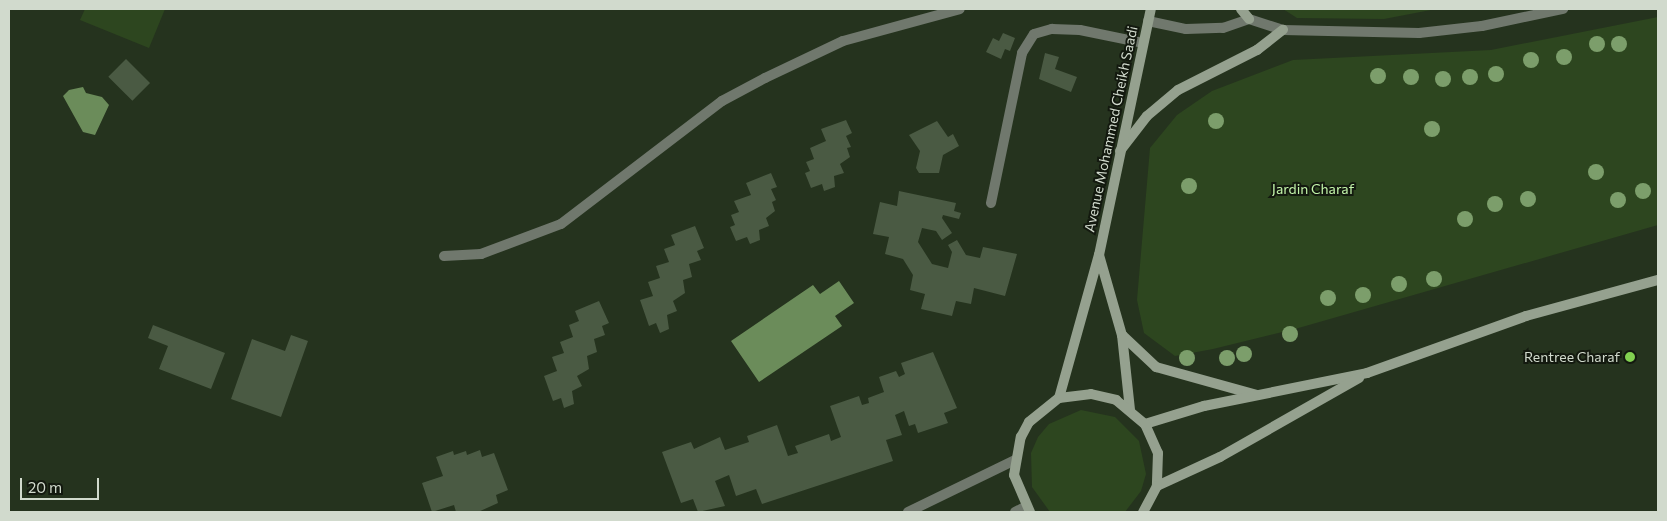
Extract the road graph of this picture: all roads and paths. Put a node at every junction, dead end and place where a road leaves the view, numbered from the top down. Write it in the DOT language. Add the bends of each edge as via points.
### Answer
graph roads {
  1 [pos="960,9"];
  2 [pos="1151,9"];
  3 [pos="1241,9"];
  4 [pos="1563,9"];
  5 [pos="1249,19"];
  6 [pos="1148,21"];
  7 [pos="1283,30"];
  8 [pos="1143,42"];
  9 [pos="1118,154"];
  10 [pos="991,203"];
  11 [pos="1099,255"];
  12 [pos="444,256"];
  13 [pos="1658,280"];
  14 [pos="1122,335"];
  15 [pos="1367,373"];
  16 [pos="1258,396"];
  17 [pos="1059,398"];
  18 [pos="1130,410"];
  19 [pos="1145,424"];
  20 [pos="1015,460"];
  21 [pos="1157,486"];
  22 [pos="1028,510"];
  23 [pos="908,512"];
  24 [pos="1015,512"];
  25 [pos="1143,512"];
  1 -- 12 [label="street" via="843,42 765,78 722,101 561,224 517,244 481,254"];
  2 -- 6 [label="main road, Avenue Mohammed Cheikh Saadi"];
  3 -- 5 [label="main road"];
  4 -- 7 [label="street" via="1482,26 1419,33"];
  5 -- 6 [label="street" via="1223,28 1186,29"];
  5 -- 7 [label="street"];
  6 -- 8 [label="main road, Avenue Mohammed Cheikh Saadi"];
  7 -- 9 [label="main road" via="1258,50 1178,90 1148,116"];
  8 -- 9 [label="main road, Avenue Mohammed Cheikh Saadi"];
  8 -- 10 [label="street" via="1080,30 1052,29 1034,34 1022,52"];
  9 -- 11 [label="main road, Avenue Mohammed Cheikh Saadi"];
  11 -- 14 [label="main road, Avenue Mohammed Cheikh Saadi"];
  11 -- 17 [label="main road, Avenue Mohammed Cheikh Saadi"];
  13 -- 15 [label="main road" via="1526,316"];
  14 -- 16 [label="main road" via="1156,367"];
  14 -- 18 [label="main road, Avenue Mohammed Cheikh Saadi"];
  15 -- 16 [label="main road"];
  15 -- 21 [label="main road" via="1220,457"];
  16 -- 19 [label="main road" via="1204,406"];
  17 -- 18 [label="main road" via="1091,394 1116,400"];
  17 -- 20 [label="main road" via="1029,422"];
  18 -- 19 [label="main road"];
  19 -- 21 [label="main road" via="1158,453"];
  20 -- 22 [label="main road" via="1014,475"];
  20 -- 23 [label="street"];
  21 -- 25 [label="main road"];
  22 -- 24 [label="street"];
}
